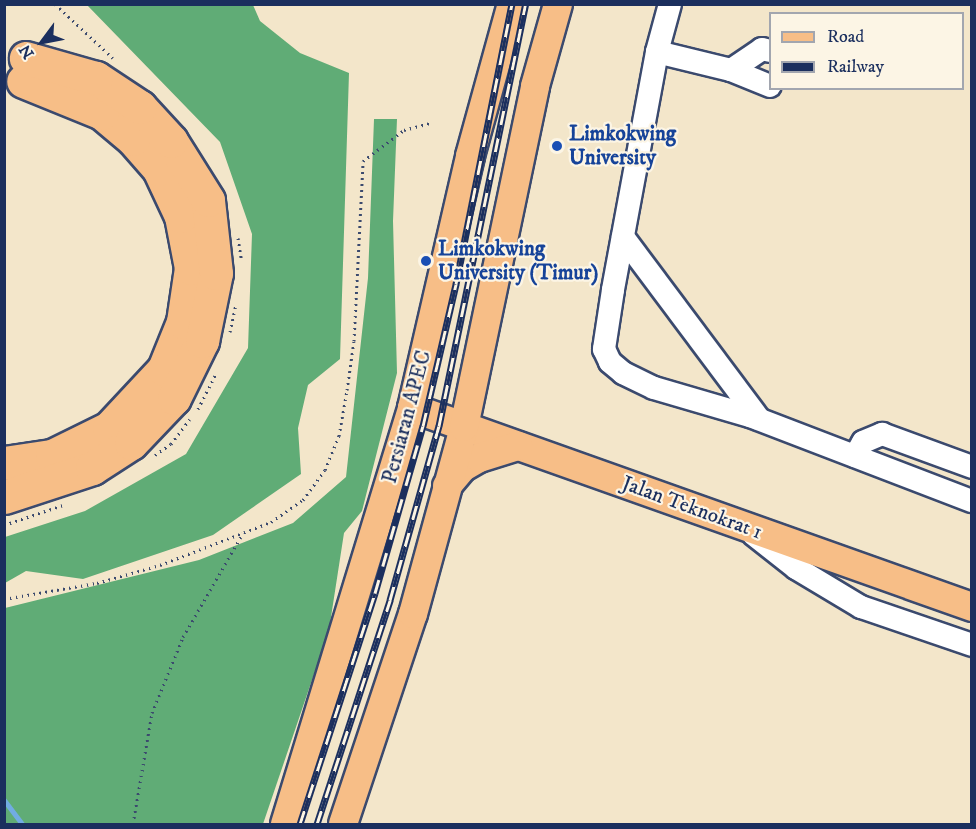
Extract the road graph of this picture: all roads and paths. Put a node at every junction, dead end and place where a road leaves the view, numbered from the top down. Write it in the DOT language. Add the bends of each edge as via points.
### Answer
graph roads {
  1 [pos="55,4"];
  2 [pos="512,4"];
  3 [pos="558,4"];
  4 [pos="670,4"];
  5 [pos="769,51"];
  6 [pos="657,52"];
  7 [pos="119,63"];
  8 [pos="14,67"];
  9 [pos="731,70"];
  10 [pos="769,85"];
  11 [pos="431,123"];
  12 [pos="236,229"];
  13 [pos="623,237"];
  14 [pos="240,262"];
  15 [pos="237,297"];
  16 [pos="226,343"];
  17 [pos="218,365"];
  18 [pos="476,376"];
  19 [pos="412,408"];
  20 [pos="759,419"];
  21 [pos="464,427"];
  22 [pos="518,446"];
  23 [pos="154,456"];
  24 [pos="855,456"];
  25 [pos="4,463"];
  26 [pos="972,467"];
  27 [pos="447,486"];
  28 [pos="4,497"];
  29 [pos="972,501"];
  30 [pos="69,503"];
  31 [pos="4,525"];
  32 [pos="742,526"];
  33 [pos="243,533"];
  34 [pos="4,599"];
  35 [pos="972,607"];
  36 [pos="972,645"];
  37 [pos="133,825"];
  38 [pos="285,825"];
  39 [pos="343,825"];
  1 -- 7 [label="path"];
  2 -- 19 [label="main road, Persiaran APEC" via="470,156"];
  3 -- 18 [label="main road" via="535,86"];
  4 -- 6 [label="lane"];
  5 -- 9 [label="lane" via="762,49"];
  6 -- 9 [label="lane"];
  6 -- 13 [label="lane"];
  8 -- 25 [label="highway" via="102,113 134,139 159,169 181,216 191,268 183,322 164,369 109,428 52,456"];
  8 -- 28 [label="highway" via="96,78 140,107 174,145 208,200 216,273 202,341 174,398 146,428 131,443 92,468"];
  9 -- 10 [label="lane"];
  11 -- 33 [label="path" via="404,130 363,161 354,341 339,436 325,470 303,500 271,522"];
  12 -- 14 [label="path"];
  13 -- 20 [label="lane"];
  13 -- 20 [label="lane" via="604,349 610,362 622,373 654,388"];
  15 -- 16 [label="path" via="235,321"];
  17 -- 23 [label="path" via="206,398 171,444"];
  18 -- 21 [label="main road"];
  18 -- 22 [label="main road" via="484,408"];
  19 -- 21 [label="main road, Jalan Teknokrat 1"];
  19 -- 38 [label="main road, Persiaran APEC"];
  20 -- 24 [label="lane"];
  21 -- 22 [label="main road, Jalan Teknokrat 1"];
  21 -- 27 [label="main road"];
  22 -- 27 [label="main road" via="479,458 462,468"];
  22 -- 32 [label="main road, Jalan Teknokrat 1"];
  24 -- 26 [label="lane" via="863,442 882,435"];
  24 -- 29 [label="lane"];
  27 -- 39 [label="main road" via="412,614"];
  30 -- 31 [label="path"];
  32 -- 35 [label="main road, Jalan Teknokrat 1"];
  32 -- 36 [label="lane" via="796,568 861,607"];
  33 -- 34 [label="path" via="97,584"];
  33 -- 37 [label="path" via="183,637 152,713"];
}
